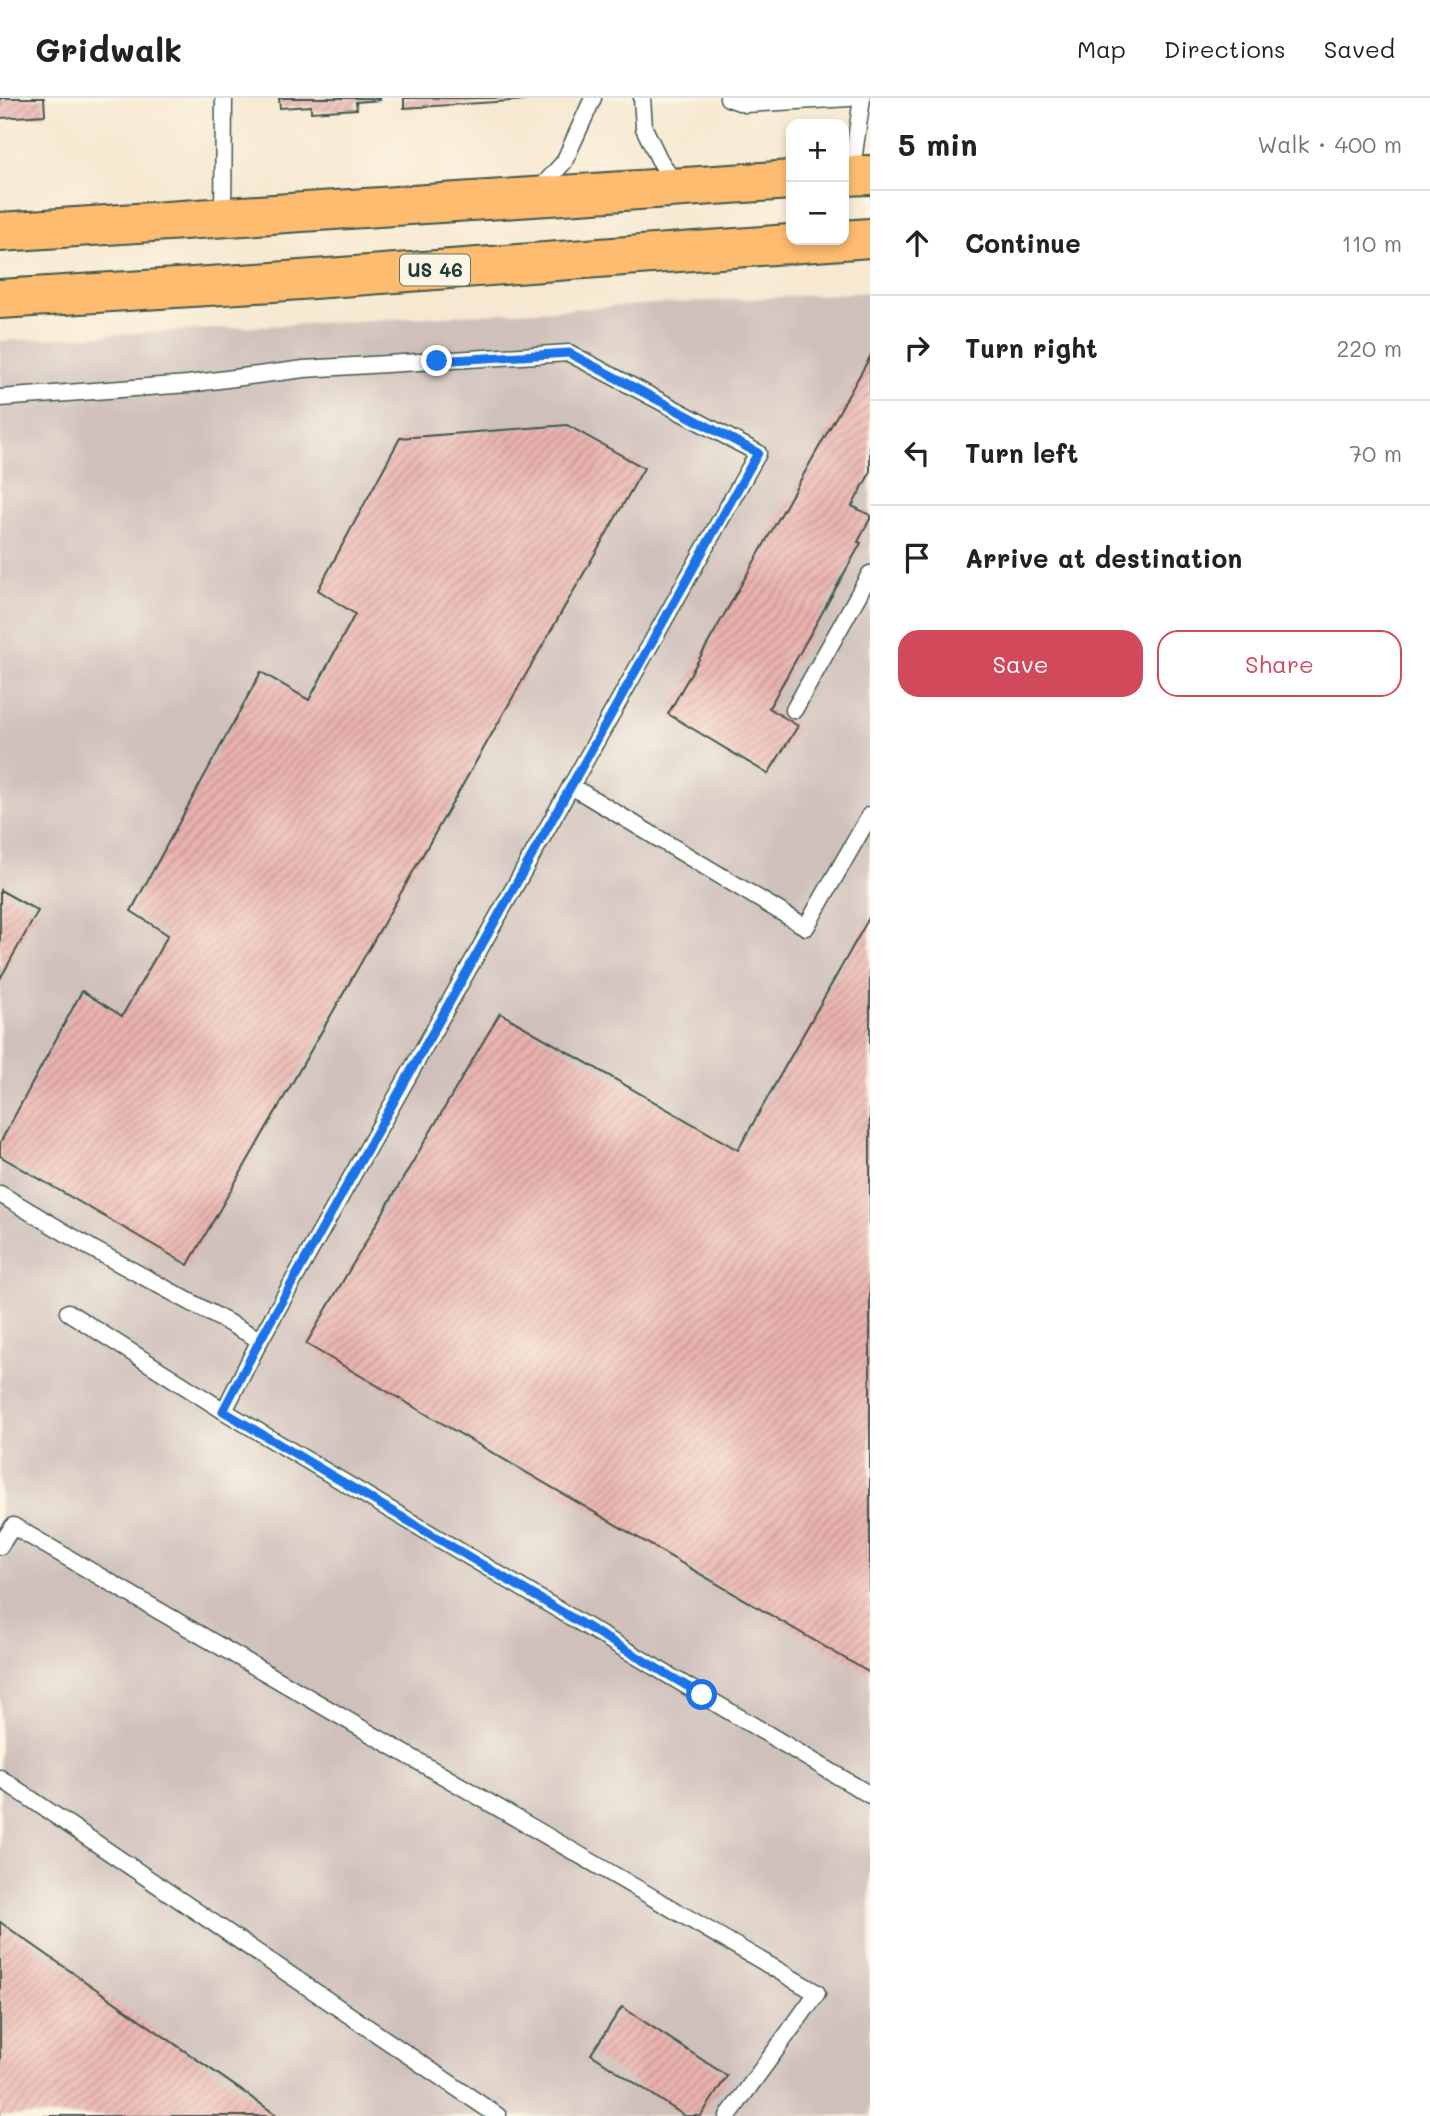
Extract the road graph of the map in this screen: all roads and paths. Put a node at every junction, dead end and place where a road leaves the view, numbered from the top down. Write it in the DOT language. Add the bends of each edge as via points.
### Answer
graph roads {
  1 [pos="224,98"];
  2 [pos="593,98"];
  3 [pos="642,98"];
  4 [pos="728,98"];
  5 [pos="850,98"];
  6 [pos="862,98"];
  7 [pos="855,176"];
  8 [pos="786,180"];
  9 [pos="678,188"];
  10 [pos="533,197"];
  11 [pos="223,217"];
  12 [pos="0,232"];
  13 [pos="870,238"];
  14 [pos="0,299"];
  15 [pos="0,398"];
  16 [pos="870,574"];
  17 [pos="794,710"];
  18 [pos="571,786"];
  19 [pos="870,815"];
  20 [pos="0,1194"];
  21 [pos="68,1312"];
  22 [pos="260,1340"];
  23 [pos="223,1411"];
  24 [pos="0,1546"];
  25 [pos="0,1778"];
  26 [pos="870,1795"];
  27 [pos="498,2116"];
  28 [pos="728,2116"];
  1 -- 11 [label="lane"];
  2 -- 10 [label="lane" via="564,162"];
  3 -- 9 [label="lane" via="644,128"];
  4 -- 5 [label="lane" via="745,104"];
  6 -- 7 [label="lane"];
  8 -- 9 [label="highway"];
  9 -- 10 [label="highway"];
  10 -- 11 [label="highway"];
  11 -- 12 [label="highway"];
  13 -- 14 [label="highway, US 46"];
  15 -- 18 [label="lane" via="188,384 304,369 569,353 758,453"];
  16 -- 17 [label="lane"];
  18 -- 19 [label="lane" via="806,927"];
  18 -- 22 [label="lane"];
  20 -- 22 [label="lane"];
  21 -- 23 [label="lane"];
  22 -- 23 [label="lane"];
  23 -- 26 [label="lane"];
  24 -- 28 [label="lane" via="13,1526 817,1993"];
  25 -- 27 [label="lane"];
}
